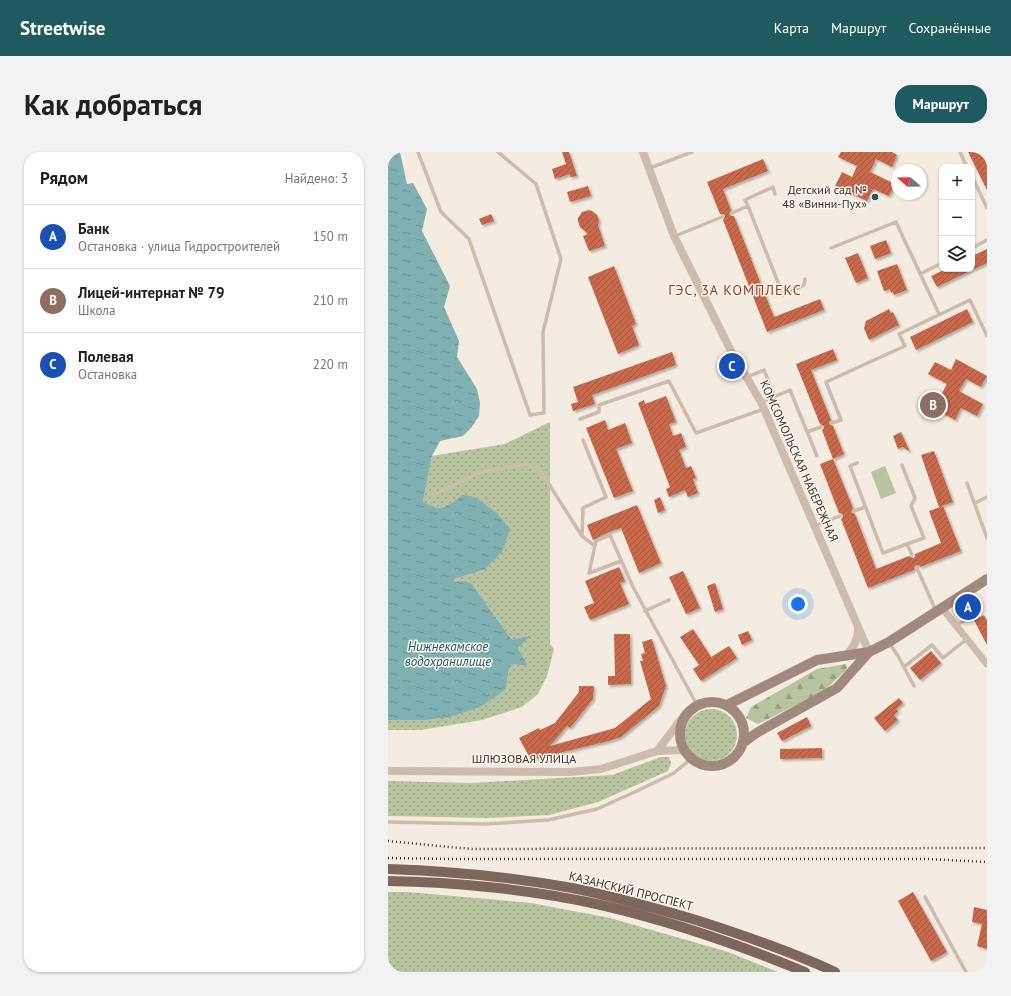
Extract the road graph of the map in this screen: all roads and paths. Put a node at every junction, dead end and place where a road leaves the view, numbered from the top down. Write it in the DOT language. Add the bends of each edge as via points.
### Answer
graph roads {
  1 [pos="418,152"];
  2 [pos="498,152"];
  3 [pos="643,152"];
  4 [pos="692,152"];
  5 [pos="960,152"];
  6 [pos="966,164"];
  7 [pos="649,169"];
  8 [pos="975,182"];
  9 [pos="775,194"];
  10 [pos="748,206"];
  11 [pos="987,208"];
  12 [pos="732,213"];
  13 [pos="722,217"];
  14 [pos="674,236"];
  15 [pos="987,240"];
  16 [pos="975,246"];
  17 [pos="831,248"];
  18 [pos="939,264"];
  19 [pos="920,274"];
  20 [pos="805,279"];
  21 [pos="939,314"];
  22 [pos="987,336"];
  23 [pos="746,377"];
  24 [pos="774,397"];
  25 [pos="762,406"];
  26 [pos="580,419"];
  27 [pos="832,423"];
  28 [pos="821,428"];
  29 [pos="808,432"];
  30 [pos="583,440"];
  31 [pos="817,456"];
  32 [pos="857,463"];
  33 [pos="902,465"];
  34 [pos="967,483"];
  35 [pos="433,495"];
  36 [pos="987,497"];
  37 [pos="975,503"];
  38 [pos="865,506"];
  39 [pos="854,511"];
  40 [pos="840,516"];
  41 [pos="815,526"];
  42 [pos="582,536"];
  43 [pos="987,538"];
  44 [pos="907,544"];
  45 [pos="595,546"];
  46 [pos="912,555"];
  47 [pos="621,561"];
  48 [pos="917,568"];
  49 [pos="987,579"];
  50 [pos="669,600"];
  51 [pos="939,610"];
  52 [pos="646,611"];
  53 [pos="972,617"];
  54 [pos="956,625"];
  55 [pos="858,626"];
  56 [pos="967,639"];
  57 [pos="889,642"];
  58 [pos="869,652"];
  59 [pos="845,656"];
  60 [pos="987,664"];
  61 [pos="904,667"];
  62 [pos="914,686"];
  63 [pos="697,705"];
  64 [pos="727,705"];
  65 [pos="686,713"];
  66 [pos="744,742"];
  67 [pos="684,750"];
  68 [pos="657,752"];
  69 [pos="691,759"];
  70 [pos="388,772"];
  71 [pos="388,822"];
  72 [pos="388,870"];
  73 [pos="388,881"];
  74 [pos="925,898"];
  75 [pos="805,972"];
  76 [pos="835,972"];
  77 [pos="966,972"];
  1 -- 2 [label="lane" via="441,212 469,239 530,415 544,413 543,332 561,258 536,184"];
  3 -- 7 [label="street, КОМСОМОЛЬСКАЯ НАБЕРЕЖНАЯ"];
  4 -- 7 [label="lane"];
  5 -- 6 [label="lane"];
  7 -- 14 [label="street, КОМСОМОЛЬСКАЯ НАБЕРЕЖНАЯ"];
  8 -- 11 [label="lane"];
  9 -- 10 [label="lane" via="773,187 745,200"];
  10 -- 12 [label="lane"];
  10 -- 20 [label="lane" via="783,295 804,285"];
  13 -- 14 [label="lane"];
  14 -- 23 [label="street, КОМСОМОЛЬСКАЯ НАБЕРЕЖНАЯ"];
  15 -- 16 [label="lane"];
  17 -- 19 [label="lane" via="896,222"];
  18 -- 19 [label="lane"];
  19 -- 21 [label="lane"];
  21 -- 22 [label="lane" via="970,300"];
  21 -- 27 [label="lane" via="899,334 904,346 826,382 841,420"];
  23 -- 24 [label="lane" via="764,370"];
  23 -- 25 [label="street, КОМСОМОЛЬСКАЯ НАБЕРЕЖНАЯ"];
  24 -- 25 [label="lane"];
  24 -- 29 [label="lane" via="790,390"];
  25 -- 26 [label="lane" via="696,433 669,381 599,405 599,412"];
  25 -- 41 [label="street, КОМСОМОЛЬСКАЯ НАБЕРЕЖНАЯ"];
  28 -- 29 [label="lane"];
  29 -- 31 [label="lane"];
  30 -- 42 [label="lane" via="606,496 584,508"];
  32 -- 38 [label="lane" via="850,466"];
  33 -- 44 [label="lane" via="915,498 911,506 924,538"];
  34 -- 37 [label="lane"];
  35 -- 42 [label="lane" via="481,472 527,464 540,470"];
  36 -- 37 [label="lane"];
  37 -- 43 [label="lane"];
  38 -- 39 [label="lane"];
  38 -- 44 [label="lane" via="883,553"];
  40 -- 41 [label="lane"];
  41 -- 55 [label="street, КОМСОМОЛЬСКАЯ НАБЕРЕЖНАЯ"];
  42 -- 45 [label="lane"];
  44 -- 46 [label="lane"];
  45 -- 47 [label="lane" via="596,541 610,535"];
  45 -- 47 [label="lane" via="589,573"];
  47 -- 52 [label="lane"];
  48 -- 51 [label="lane"];
  49 -- 51 [label="main road"];
  50 -- 52 [label="lane"];
  51 -- 54 [label="street"];
  51 -- 57 [label="main road"];
  52 -- 63 [label="lane"];
  53 -- 54 [label="lane"];
  54 -- 56 [label="street"];
  55 -- 58 [label="street, КОМСОМОЛЬСКАЯ НАБЕРЕЖНАЯ"];
  55 -- 59 [label="street" via="856,643"];
  56 -- 60 [label="street"];
  56 -- 61 [label="lane" via="943,658 932,645"];
  57 -- 58 [label="main road"];
  57 -- 61 [label="lane"];
  58 -- 59 [label="main road"];
  58 -- 66 [label="main road" via="838,688"];
  59 -- 64 [label="main road" via="818,660"];
  61 -- 62 [label="lane"];
  63 -- 64 [label="main road" via="713,701"];
  63 -- 65 [label="main road"];
  64 -- 66 [label="main road" via="741,719"];
  65 -- 67 [label="main road" via="679,733"];
  65 -- 68 [label="street"];
  66 -- 69 [label="main road" via="738,753 725,764 706,766"];
  67 -- 68 [label="street, ШЛЮЗОВАЯ УЛИЦА"];
  67 -- 69 [label="main road"];
  68 -- 70 [label="street, ШЛЮЗОВАЯ УЛИЦА" via="601,769 571,772"];
  69 -- 71 [label="lane" via="674,772 597,809 548,820 486,824"];
  72 -- 76 [label="main road, КАЗАНСКИЙ ПРОСПЕКТ" via="503,878 605,895 723,929"];
  73 -- 75 [label="main road, КАЗАНСКИЙ ПРОСПЕКТ" via="502,890 570,899 647,917 719,939"];
  74 -- 77 [label="lane"];
}
